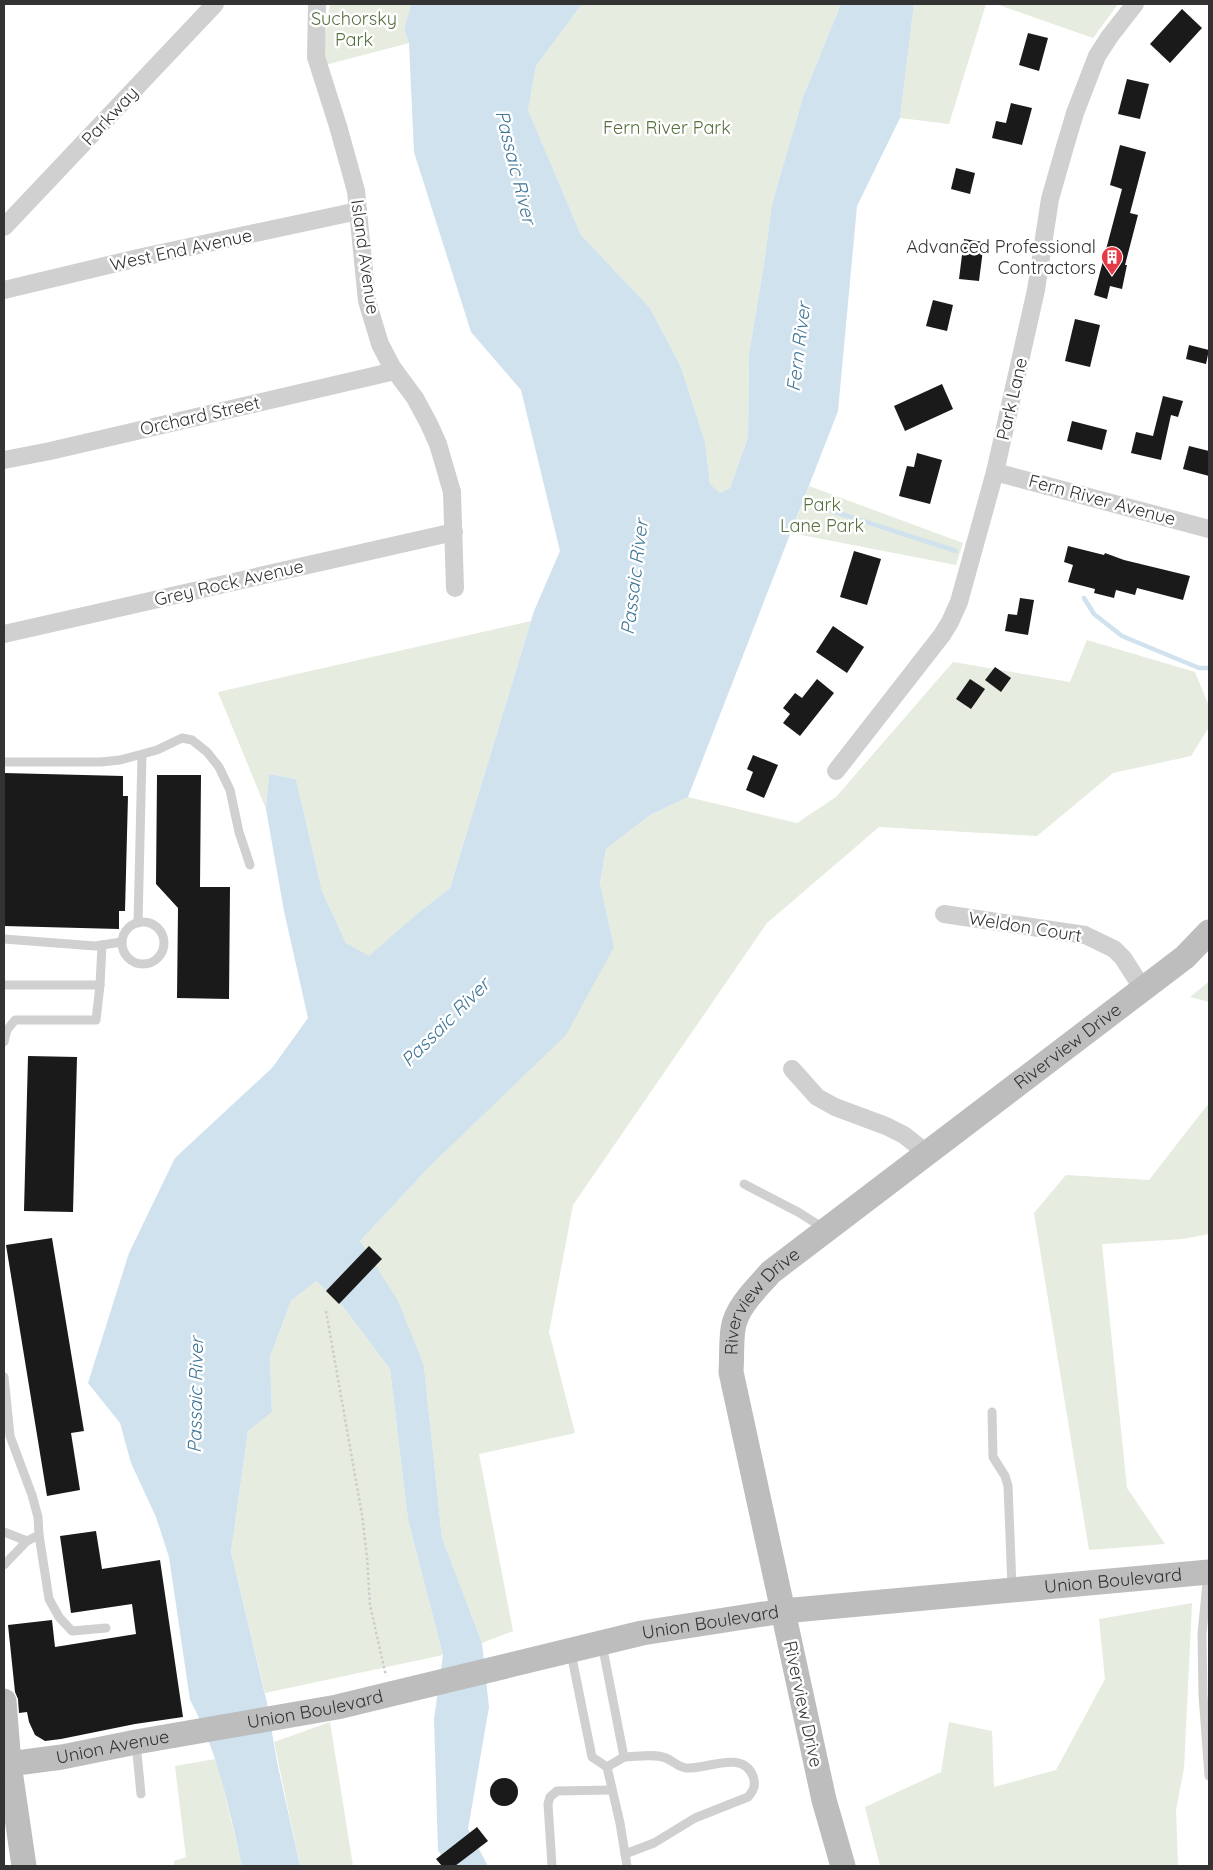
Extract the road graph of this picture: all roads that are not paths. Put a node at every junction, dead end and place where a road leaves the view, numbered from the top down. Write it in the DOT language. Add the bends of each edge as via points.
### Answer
graph roads {
  1 [pos="216,4"];
  2 [pos="317,4"];
  3 [pos="1135,4"];
  4 [pos="358,211"];
  5 [pos="4,226"];
  6 [pos="4,290"];
  7 [pos="395,371"];
  8 [pos="4,460"];
  9 [pos="995,472"];
  10 [pos="1209,529"];
  11 [pos="454,532"];
  12 [pos="455,588"];
  13 [pos="4,634"];
  14 [pos="142,755"];
  15 [pos="4,762"];
  16 [pos="836,771"];
  17 [pos="250,865"];
  18 [pos="944,914"];
  19 [pos="138,923"];
  20 [pos="1209,932"];
  21 [pos="4,939"];
  22 [pos="122,942"];
  23 [pos="102,945"];
  24 [pos="4,985"];
  25 [pos="100,985"];
  26 [pos="1143,989"];
  27 [pos="4,1042"];
  28 [pos="792,1069"];
  29 [pos="928,1154"];
  30 [pos="744,1184"];
  31 [pos="827,1230"];
  32 [pos="4,1377"];
  33 [pos="992,1412"];
  34 [pos="4,1532"];
  35 [pos="39,1534"];
  36 [pos="28,1541"];
  37 [pos="4,1565"];
  38 [pos="1209,1572"];
  39 [pos="1012,1590"];
  40 [pos="783,1611"];
  41 [pos="106,1628"];
  42 [pos="601,1642"];
  43 [pos="571,1650"];
  44 [pos="4,1701"];
  45 [pos="1207,1722"];
  46 [pos="222,1727"];
  47 [pos="144,1741"];
  48 [pos="624,1757"];
  49 [pos="7,1764"];
  50 [pos="607,1767"];
  51 [pos="1209,1776"];
  52 [pos="611,1790"];
  53 [pos="141,1794"];
  54 [pos="625,1854"];
  55 [pos="24,1866"];
  56 [pos="552,1866"];
  57 [pos="627,1866"];
  58 [pos="843,1866"];
  1 -- 5 [label="street, Parkway"];
  2 -- 4 [label="street, Island Avenue" via="316,57 341,135"];
  3 -- 9 [label="street, Park Lane" via="1097,56 1075,113 1050,199 1036,290"];
  4 -- 6 [label="street, West End Avenue"];
  4 -- 7 [label="street, Island Avenue" via="367,301 380,344"];
  7 -- 8 [label="street, Orchard Street"];
  7 -- 11 [label="street, Island Avenue" via="415,398 438,444 452,492"];
  9 -- 10 [label="street, Fern River Avenue"];
  9 -- 16 [label="street, Park Lane" via="959,602 950,622"];
  11 -- 12 [label="street, Island Avenue"];
  11 -- 13 [label="street, Grey Rock Avenue"];
  14 -- 15 [label="lane" via="102,762"];
  14 -- 17 [label="lane" via="182,738 192,740 208,752 220,767 230,790"];
  14 -- 19 [label="lane"];
  18 -- 26 [label="street, Weldon Court" via="1085,935 1114,949"];
  19 -- 22 [label="lane" via="127,929"];
  19 -- 22 [label="lane" via="151,924 161,933 164,946 157,959 144,965 130,961 125,956"];
  20 -- 26 [label="main road, Riverview Drive" via="1185,957"];
  21 -- 23 [label="lane"];
  22 -- 23 [label="lane"];
  23 -- 25 [label="lane"];
  24 -- 25 [label="lane"];
  25 -- 27 [label="lane" via="96,1020 15,1020"];
  26 -- 29 [label="main road, Riverview Drive"];
  28 -- 29 [label="street" via="817,1098 886,1126"];
  29 -- 31 [label="main road, Riverview Drive"];
  30 -- 31 [label="lane"];
  31 -- 40 [label="main road, Riverview Drive" via="771,1272 741,1308 733,1328 731,1372"];
  32 -- 35 [label="lane" via="10,1436 32,1495"];
  33 -- 39 [label="lane" via="993,1457 1008,1486"];
  34 -- 36 [label="lane"];
  35 -- 36 [label="lane"];
  35 -- 41 [label="lane" via="49,1599 59,1617 72,1631"];
  36 -- 37 [label="lane"];
  38 -- 39 [label="main road, Union Boulevard"];
  38 -- 45 [label="lane" via="1202,1634"];
  39 -- 40 [label="main road, Union Boulevard"];
  40 -- 42 [label="main road, Union Boulevard"];
  40 -- 58 [label="main road, Riverview Drive" via="824,1800"];
  42 -- 43 [label="main road, Union Boulevard"];
  42 -- 48 [label="lane"];
  43 -- 46 [label="main road, Union Boulevard" via="337,1707"];
  43 -- 50 [label="lane" via="592,1757"];
  44 -- 49 [label="main road"];
  45 -- 51 [label="lane"];
  46 -- 47 [label="main road, Union Avenue"];
  47 -- 49 [label="main road, Union Avenue"];
  47 -- 53 [label="lane"];
  48 -- 50 [label="lane"];
  48 -- 54 [label="lane" via="665,1758 685,1768 738,1763 747,1768 755,1784 748,1797 695,1818 654,1843"];
  49 -- 55 [label="main road"];
  50 -- 52 [label="lane"];
  52 -- 54 [label="lane"];
  52 -- 56 [label="lane" via="557,1791 550,1798"];
  54 -- 57 [label="lane"];
}
